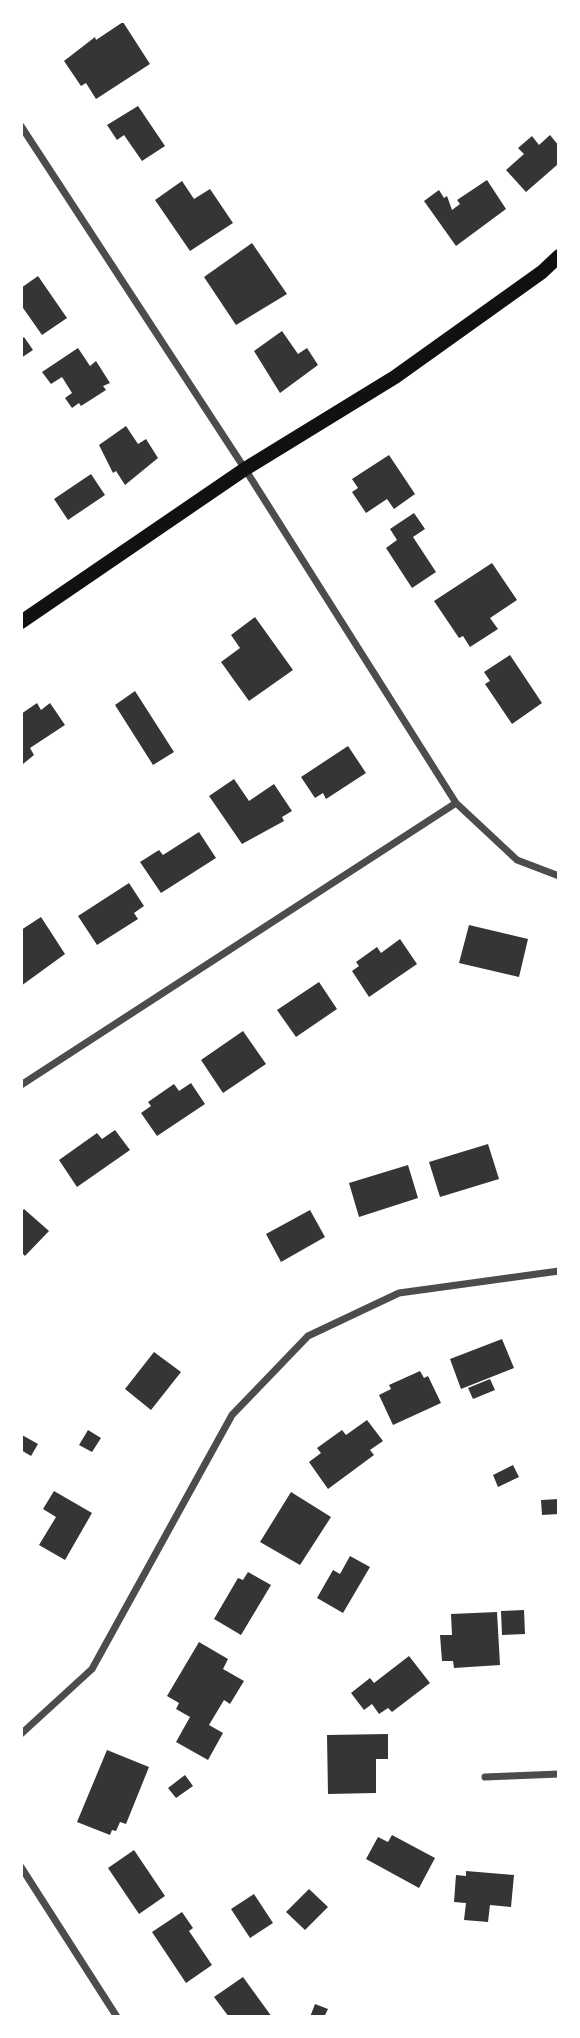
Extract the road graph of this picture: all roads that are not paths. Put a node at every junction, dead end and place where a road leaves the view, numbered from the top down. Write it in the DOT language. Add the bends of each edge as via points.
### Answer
graph roads {
  1 [pos="21,126"];
  2 [pos="559,256"];
  3 [pos="245,470"];
  4 [pos="21,622"];
  5 [pos="456,803"];
  6 [pos="559,876"];
  7 [pos="21,1085"];
  8 [pos="559,1271"];
  9 [pos="21,1734"];
  10 [pos="559,1774"];
  11 [pos="485,1777"];
  12 [pos="21,1867"];
  13 [pos="117,2017"];
  1 -- 3 [label="street"];
  2 -- 3 [label="main road" via="395,377"];
  3 -- 4 [label="main road"];
  3 -- 5 [label="street"];
  5 -- 6 [label="street" via="517,860"];
  5 -- 7 [label="street"];
  8 -- 9 [label="street" via="399,1293 308,1336 232,1415 92,1670"];
  10 -- 11 [label="street"];
  12 -- 13 [label="street"];
}
